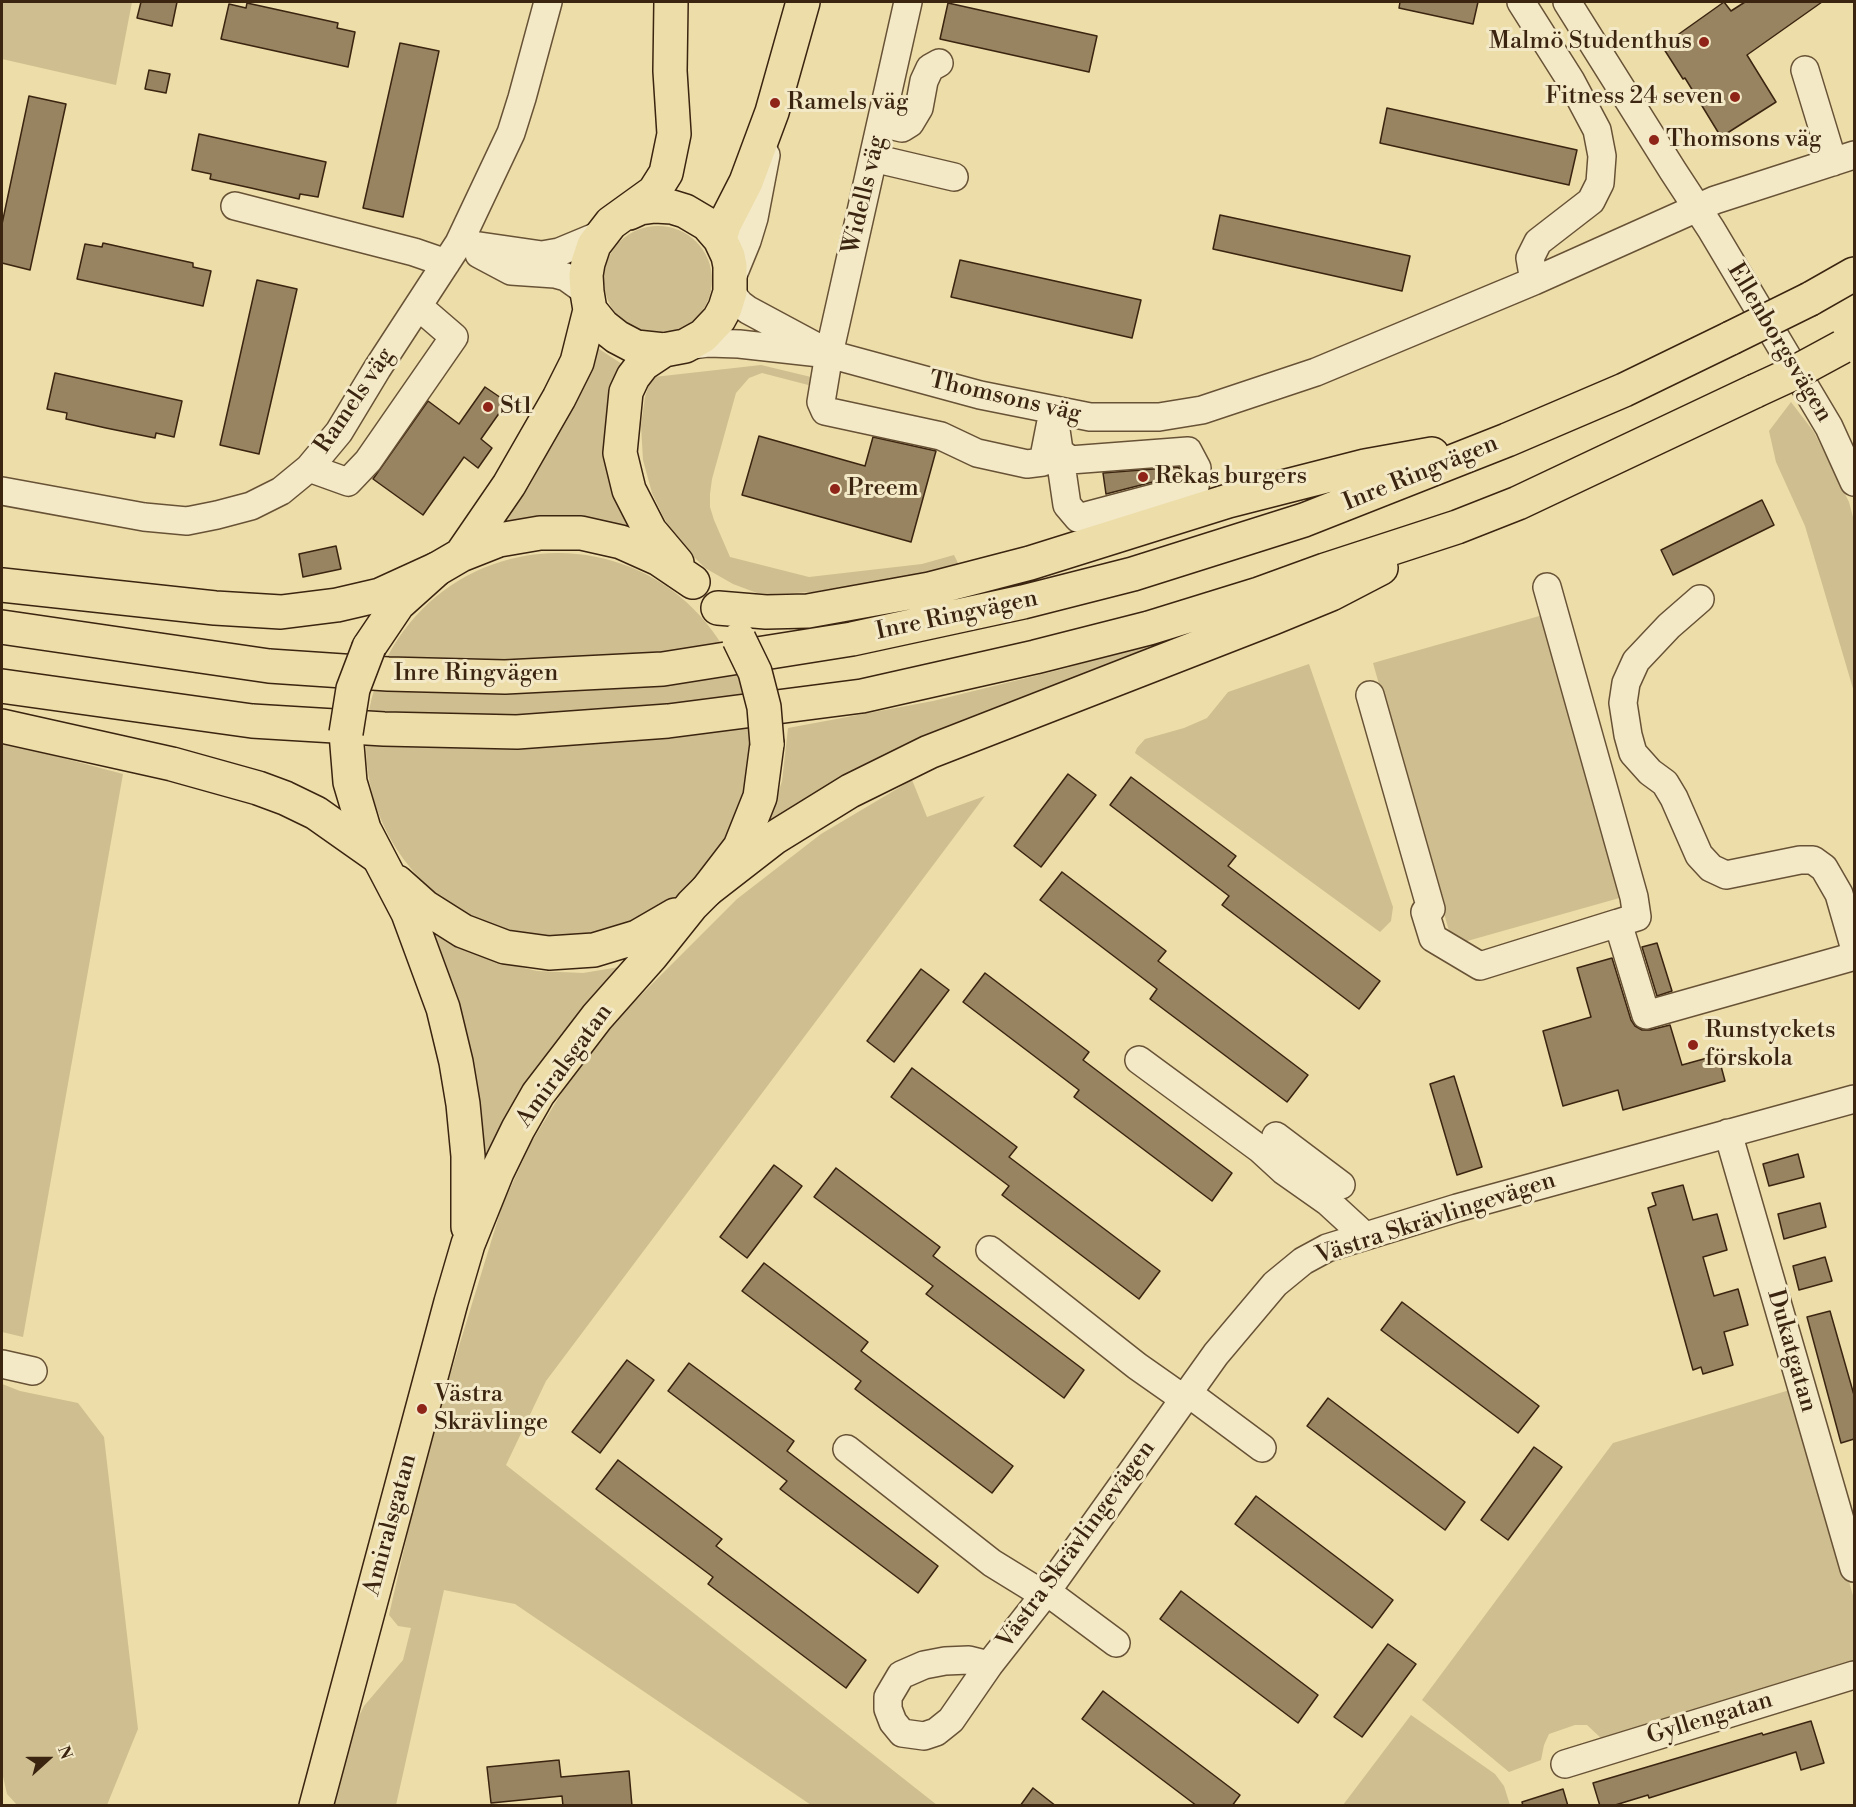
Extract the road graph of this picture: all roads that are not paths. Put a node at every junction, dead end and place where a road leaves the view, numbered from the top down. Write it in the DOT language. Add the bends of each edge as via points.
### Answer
graph roads {
  1 [pos="548,2"];
  2 [pos="671,2"];
  3 [pos="803,2"];
  4 [pos="908,2"];
  5 [pos="1521,2"];
  6 [pos="1567,2"];
  7 [pos="939,63"];
  8 [pos="1805,70"];
  9 [pos="772,112"];
  10 [pos="881,123"];
  11 [pos="873,158"];
  12 [pos="1844,158"];
  13 [pos="954,177"];
  14 [pos="235,206"];
  15 [pos="1698,208"];
  16 [pos="611,225"];
  17 [pos="720,239"];
  18 [pos="453,253"];
  19 [pos="1854,274"];
  20 [pos="1534,281"];
  21 [pos="730,286"];
  22 [pos="588,301"];
  23 [pos="418,306"];
  24 [pos="1848,344"];
  25 [pos="674,348"];
  26 [pos="829,354"];
  27 [pos="1053,411"];
  28 [pos="1507,440"];
  29 [pos="1060,452"];
  30 [pos="309,468"];
  31 [pos="1854,482"];
  32 [pos="2,491"];
  33 [pos="449,562"];
  34 [pos="693,582"];
  35 [pos="2,585"];
  36 [pos="1547,588"];
  37 [pos="1700,599"];
  38 [pos="1266,606"];
  39 [pos="718,608"];
  40 [pos="2,627"];
  41 [pos="2,686"];
  42 [pos="1370,695"];
  43 [pos="2,726"];
  44 [pos="383,866"];
  45 [pos="699,898"];
  46 [pos="1618,923"];
  47 [pos="1854,947"];
  48 [pos="1139,1060"];
  49 [pos="1854,1099"];
  50 [pos="1728,1133"];
  51 [pos="1276,1136"];
  52 [pos="1341,1185"];
  53 [pos="1365,1236"];
  54 [pos="468,1244"];
  55 [pos="990,1250"];
  56 [pos="2,1364"];
  57 [pos="33,1371"];
  58 [pos="1186,1396"];
  59 [pos="1262,1448"];
  60 [pos="847,1449"];
  61 [pos="1854,1568"];
  62 [pos="1045,1593"];
  63 [pos="1116,1643"];
  64 [pos="989,1665"];
  65 [pos="1854,1675"];
  66 [pos="1565,1764"];
  67 [pos="326,1772"];
  68 [pos="316,1806"];
  69 [pos="322,1806"];
  1 -- 18 [label="street, Ramels väg" via="511,133"];
  2 -- 16 [label="main road" via="674,135 666,173 654,192"];
  3 -- 9 [label="main road, Amiralsgatan"];
  4 -- 10 [label="street, Widells väg"];
  5 -- 20 [label="street" via="1597,130 1602,156 1600,183 1591,201 1538,242 1530,258"];
  6 -- 15 [label="street, Ellenborgsvägen"];
  7 -- 10 [label="street" via="927,74 919,108 910,123 902,128"];
  8 -- 12 [label="street"];
  9 -- 17 [label="main road, Amiralsgatan"];
  9 -- 21 [label="street, Amiralsgatan" via="754,218"];
  10 -- 11 [label="street, Widells väg"];
  11 -- 13 [label="street"];
  11 -- 26 [label="street, Widells väg"];
  12 -- 15 [label="street, Thomsons väg"];
  14 -- 18 [label="street" via="414,252"];
  15 -- 20 [label="street, Thomsons väg"];
  15 -- 31 [label="street, Ellenborgsvägen" via="1829,427"];
  16 -- 17 [label="main road" via="640,208 672,207 699,218"];
  16 -- 18 [label="street" via="559,252"];
  16 -- 22 [label="main road, Amiralsgatan" via="594,245 588,263"];
  17 -- 21 [label="main road" via="728,256"];
  18 -- 22 [label="street" via="511,271 566,277"];
  18 -- 23 [label="street, Ramels väg"];
  19 -- 28 [label="main road, Inre Ringvägen, bridge" via="1624,390"];
  20 -- 27 [label="street, Thomsons väg" via="1316,372 1202,410 1159,417 1090,417"];
  21 -- 25 [label="main road, Amiralsgatan" via="719,319 703,336"];
  21 -- 26 [label="street, Thomsons väg" via="748,310"];
  22 -- 25 [label="main road" via="603,326 616,337 636,347"];
  22 -- 33 [label="main road, Amiralsgatan" via="577,362 559,398 509,485"];
  23 -- 30 [label="street, Ramels väg" via="339,432"];
  23 -- 30 [label="street" via="454,337 368,461 348,482"];
  24 -- 38 [label="main road, bridge" via="1518,503"];
  25 -- 26 [label="street, Thomsons väg" via="708,343 748,344"];
  25 -- 34 [label="main road, Amiralsgatan" via="643,364 633,377 626,392 620,453 629,490 650,531"];
  26 -- 27 [label="street, Thomsons väg"];
  26 -- 27 [label="street, Widells väg" via="821,402 825,411 941,436 977,453 1004,460 1043,462"];
  27 -- 29 [label="street"];
  28 -- 39 [label="main road" via="1296,483 930,589 808,611"];
  28 -- 40 [label="main road, Inre Ringvägen" via="1305,520 1133,574 852,639 663,669 505,677 388,674 268,666"];
  29 -- 29 [label="street" via="1067,506 1078,518 1195,486 1197,468 1188,451 1070,460"];
  30 -- 32 [label="street, Ramels väg" via="281,491 251,506 187,520 144,517"];
  33 -- 34 [label="main road, Amiralsgatan" via="499,540 540,533 581,533 621,542 650,554"];
  33 -- 35 [label="main road" via="380,595 281,612"];
  33 -- 44 [label="main road, Amiralsgatan, bridge" via="398,604 369,647 353,689 346,733 350,782 364,829"];
  34 -- 39 [label="main road, Amiralsgatan"];
  36 -- 46 [label="street" via="1634,897 1636,917"];
  37 -- 47 [label="street" via="1636,661 1626,683 1623,703 1633,753 1665,783 1699,855 1711,868 1726,875 1800,860 1813,860 1824,867 1839,894"];
  38 -- 41 [label="main road" via="1149,628 862,696 656,722 517,732 252,721"];
  38 -- 45 [label="main road" via="929,752 850,791 774,838"];
  39 -- 45 [label="main road, Amiralsgatan, bridge" via="739,639 754,672 764,707 767,744 760,797 740,847"];
  42 -- 46 [label="street" via="1431,909 1425,912 1433,938 1480,966"];
  43 -- 44 [label="main road" via="172,764 258,788 316,813"];
  44 -- 45 [label="main road, Amiralsgatan" via="425,907 463,931 504,947 549,953 594,950 637,938"];
  44 -- 54 [label="main road, Amiralsgatan" via="421,946 443,1008 456,1062 468,1156"];
  45 -- 54 [label="main road, Amiralsgatan" via="597,1017 538,1094 497,1172"];
  46 -- 47 [label="street" via="1646,1015 1848,958"];
  48 -- 53 [label="street" via="1260,1149"];
  49 -- 50 [label="street, Västra Skrävlingevägen"];
  50 -- 53 [label="street, Västra Skrävlingevägen"];
  50 -- 61 [label="street, Dukatgatan"];
  51 -- 52 [label="street"];
  53 -- 58 [label="street, Västra Skrävlingevägen" via="1327,1248 1275,1284"];
  54 -- 67 [label="main road, Amiralsgatan"];
  55 -- 58 [label="street" via="1137,1366"];
  56 -- 57 [label="street"];
  58 -- 59 [label="street"];
  58 -- 62 [label="street, Västra Skrävlingevägen"];
  60 -- 62 [label="street" via="992,1563"];
  62 -- 63 [label="street"];
  62 -- 64 [label="street, Västra Skrävlingevägen"];
  65 -- 66 [label="street, Gyllengatan"];
  67 -- 68 [label="main road, Amiralsgatan"];
  67 -- 69 [label="main road, Amiralsgatan"];
}
